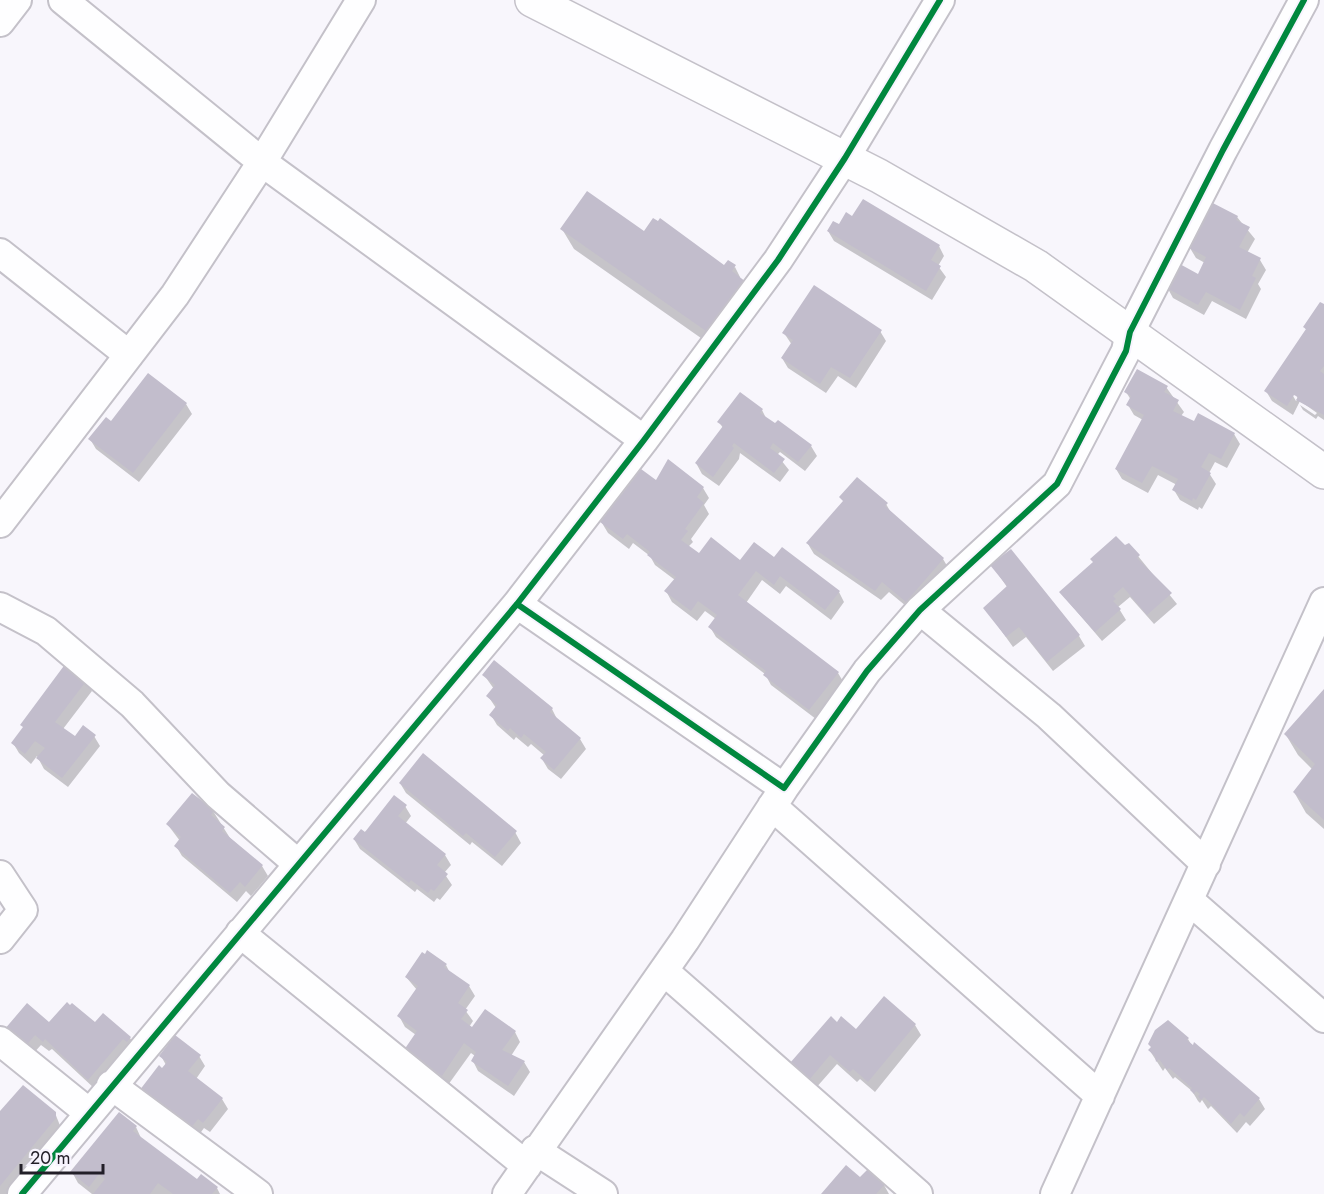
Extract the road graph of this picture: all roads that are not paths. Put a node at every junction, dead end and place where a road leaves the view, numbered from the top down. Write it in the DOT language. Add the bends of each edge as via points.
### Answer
graph roads {
  1 [pos="16,0"];
  2 [pos="63,0"];
  3 [pos="361,0"];
  4 [pos="532,0"];
  5 [pos="940,0"];
  6 [pos="1304,0"];
  7 [pos="566,8"];
  8 [pos="0,22"];
  9 [pos="845,158"];
  10 [pos="262,162"];
  11 [pos="0,254"];
  12 [pos="1130,332"];
  13 [pos="129,355"];
  14 [pos="644,440"];
  15 [pos="1324,472"];
  16 [pos="1,520"];
  17 [pos="1324,602"];
  18 [pos="517,604"];
  19 [pos="0,607"];
  20 [pos="920,610"];
  21 [pos="778,797"];
  22 [pos="297,863"];
  23 [pos="1206,864"];
  24 [pos="0,875"];
  25 [pos="1190,901"];
  26 [pos="240,933"];
  27 [pos="0,939"];
  28 [pos="664,970"];
  29 [pos="1324,1018"];
  30 [pos="0,1041"];
  31 [pos="111,1085"];
  32 [pos="1100,1096"];
  33 [pos="88,1112"];
  34 [pos="531,1158"];
  35 [pos="22,1194"];
  36 [pos="258,1194"];
  37 [pos="507,1194"];
  38 [pos="603,1194"];
  39 [pos="918,1194"];
  40 [pos="1055,1194"];
  1 -- 8 [label="street"];
  2 -- 10 [label="street"];
  3 -- 10 [label="street"];
  4 -- 7 [label="main road"];
  5 -- 9 [label="street"];
  6 -- 12 [label="street"];
  7 -- 9 [label="main road"];
  9 -- 12 [label="main road" via="1036,266"];
  9 -- 14 [label="street" via="778,260"];
  10 -- 13 [label="street" via="175,295"];
  10 -- 14 [label="street"];
  11 -- 13 [label="street"];
  12 -- 15 [label="main road"];
  12 -- 20 [label="street" via="1126,351 1058,484"];
  13 -- 16 [label="street"];
  14 -- 18 [label="street"];
  17 -- 23 [label="street"];
  18 -- 21 [label="street"];
  18 -- 22 [label="street"];
  19 -- 22 [label="street" via="45,631 132,704 218,795"];
  20 -- 21 [label="street" via="867,671"];
  20 -- 23 [label="street" via="1049,716"];
  21 -- 28 [label="street"];
  21 -- 32 [label="street"];
  22 -- 26 [label="street"];
  23 -- 25 [label="street"];
  24 -- 27 [label="street" via="23,910"];
  25 -- 29 [label="street"];
  25 -- 32 [label="street"];
  26 -- 31 [label="street"];
  26 -- 34 [label="street"];
  28 -- 34 [label="street"];
  28 -- 39 [label="street"];
  30 -- 33 [label="street"];
  31 -- 33 [label="street"];
  31 -- 36 [label="street"];
  32 -- 40 [label="street"];
  33 -- 35 [label="street"];
  34 -- 37 [label="street"];
  34 -- 38 [label="street"];
}
